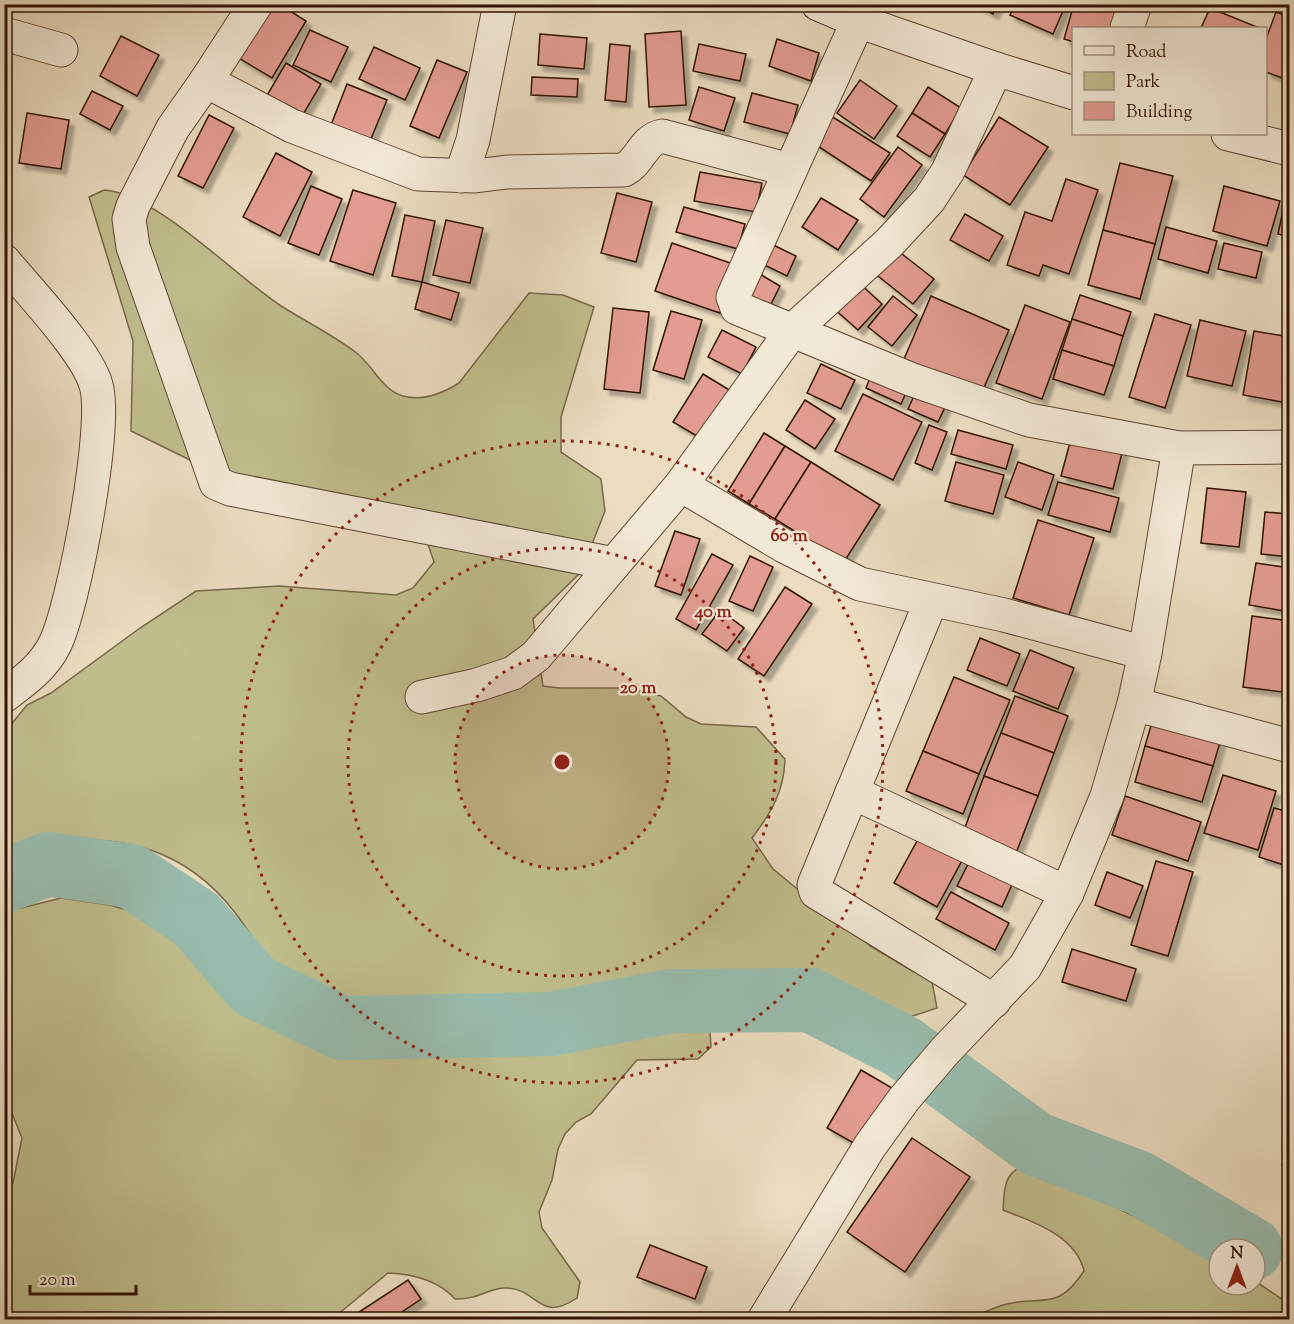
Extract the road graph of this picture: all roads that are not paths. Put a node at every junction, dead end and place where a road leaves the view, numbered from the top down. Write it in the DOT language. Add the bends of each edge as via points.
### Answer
graph roads {
  1 [pos="256,4"];
  2 [pos="500,4"];
  3 [pos="818,4"];
  4 [pos="1135,4"];
  5 [pos="863,13"];
  6 [pos="1127,27"];
  7 [pos="4,34"];
  8 [pos="61,50"];
  9 [pos="996,69"];
  10 [pos="206,81"];
  11 [pos="1072,92"];
  12 [pos="1232,135"];
  13 [pos="1290,149"];
  14 [pos="790,170"];
  15 [pos="461,176"];
  16 [pos="4,261"];
  17 [pos="791,332"];
  18 [pos="1290,447"];
  19 [pos="1179,448"];
  20 [pos="681,485"];
  21 [pos="614,564"];
  22 [pos="931,601"];
  23 [pos="1145,653"];
  24 [pos="4,696"];
  25 [pos="422,697"];
  26 [pos="1134,704"];
  27 [pos="1290,746"];
  28 [pos="852,792"];
  29 [pos="1067,893"];
  30 [pos="994,1001"];
  31 [pos="764,1320"];
  1 -- 10 [label="street"];
  2 -- 15 [label="street" via="473,140"];
  3 -- 5 [label="street"];
  4 -- 6 [label="street"];
  5 -- 9 [label="street"];
  5 -- 14 [label="street"];
  7 -- 8 [label="street"];
  9 -- 11 [label="street"];
  9 -- 17 [label="street" via="948,171 929,200 889,243"];
  10 -- 15 [label="street" via="292,126 418,174"];
  10 -- 21 [label="street" via="154,162 129,219 133,247 216,483"];
  12 -- 13 [label="street"];
  14 -- 15 [label="street" via="662,136 651,140 624,170"];
  14 -- 17 [label="street" via="733,301 737,308"];
  16 -- 24 [label="street" via="85,359 97,385 99,417 83,529 55,646 32,675"];
  17 -- 19 [label="street" via="1029,420"];
  17 -- 20 [label="street"];
  18 -- 19 [label="street"];
  19 -- 23 [label="street"];
  20 -- 21 [label="street"];
  20 -- 22 [label="street" via="784,546 860,584"];
  21 -- 25 [label="street" via="536,656 513,673"];
  22 -- 23 [label="street" via="1004,615"];
  22 -- 28 [label="street"];
  23 -- 26 [label="street"];
  26 -- 27 [label="street"];
  26 -- 29 [label="street" via="1107,796"];
  28 -- 29 [label="street"];
  28 -- 30 [label="street" via="815,880 816,892"];
  29 -- 30 [label="street" via="1025,967"];
  30 -- 31 [label="street" via="945,1051 870,1146"];
}
